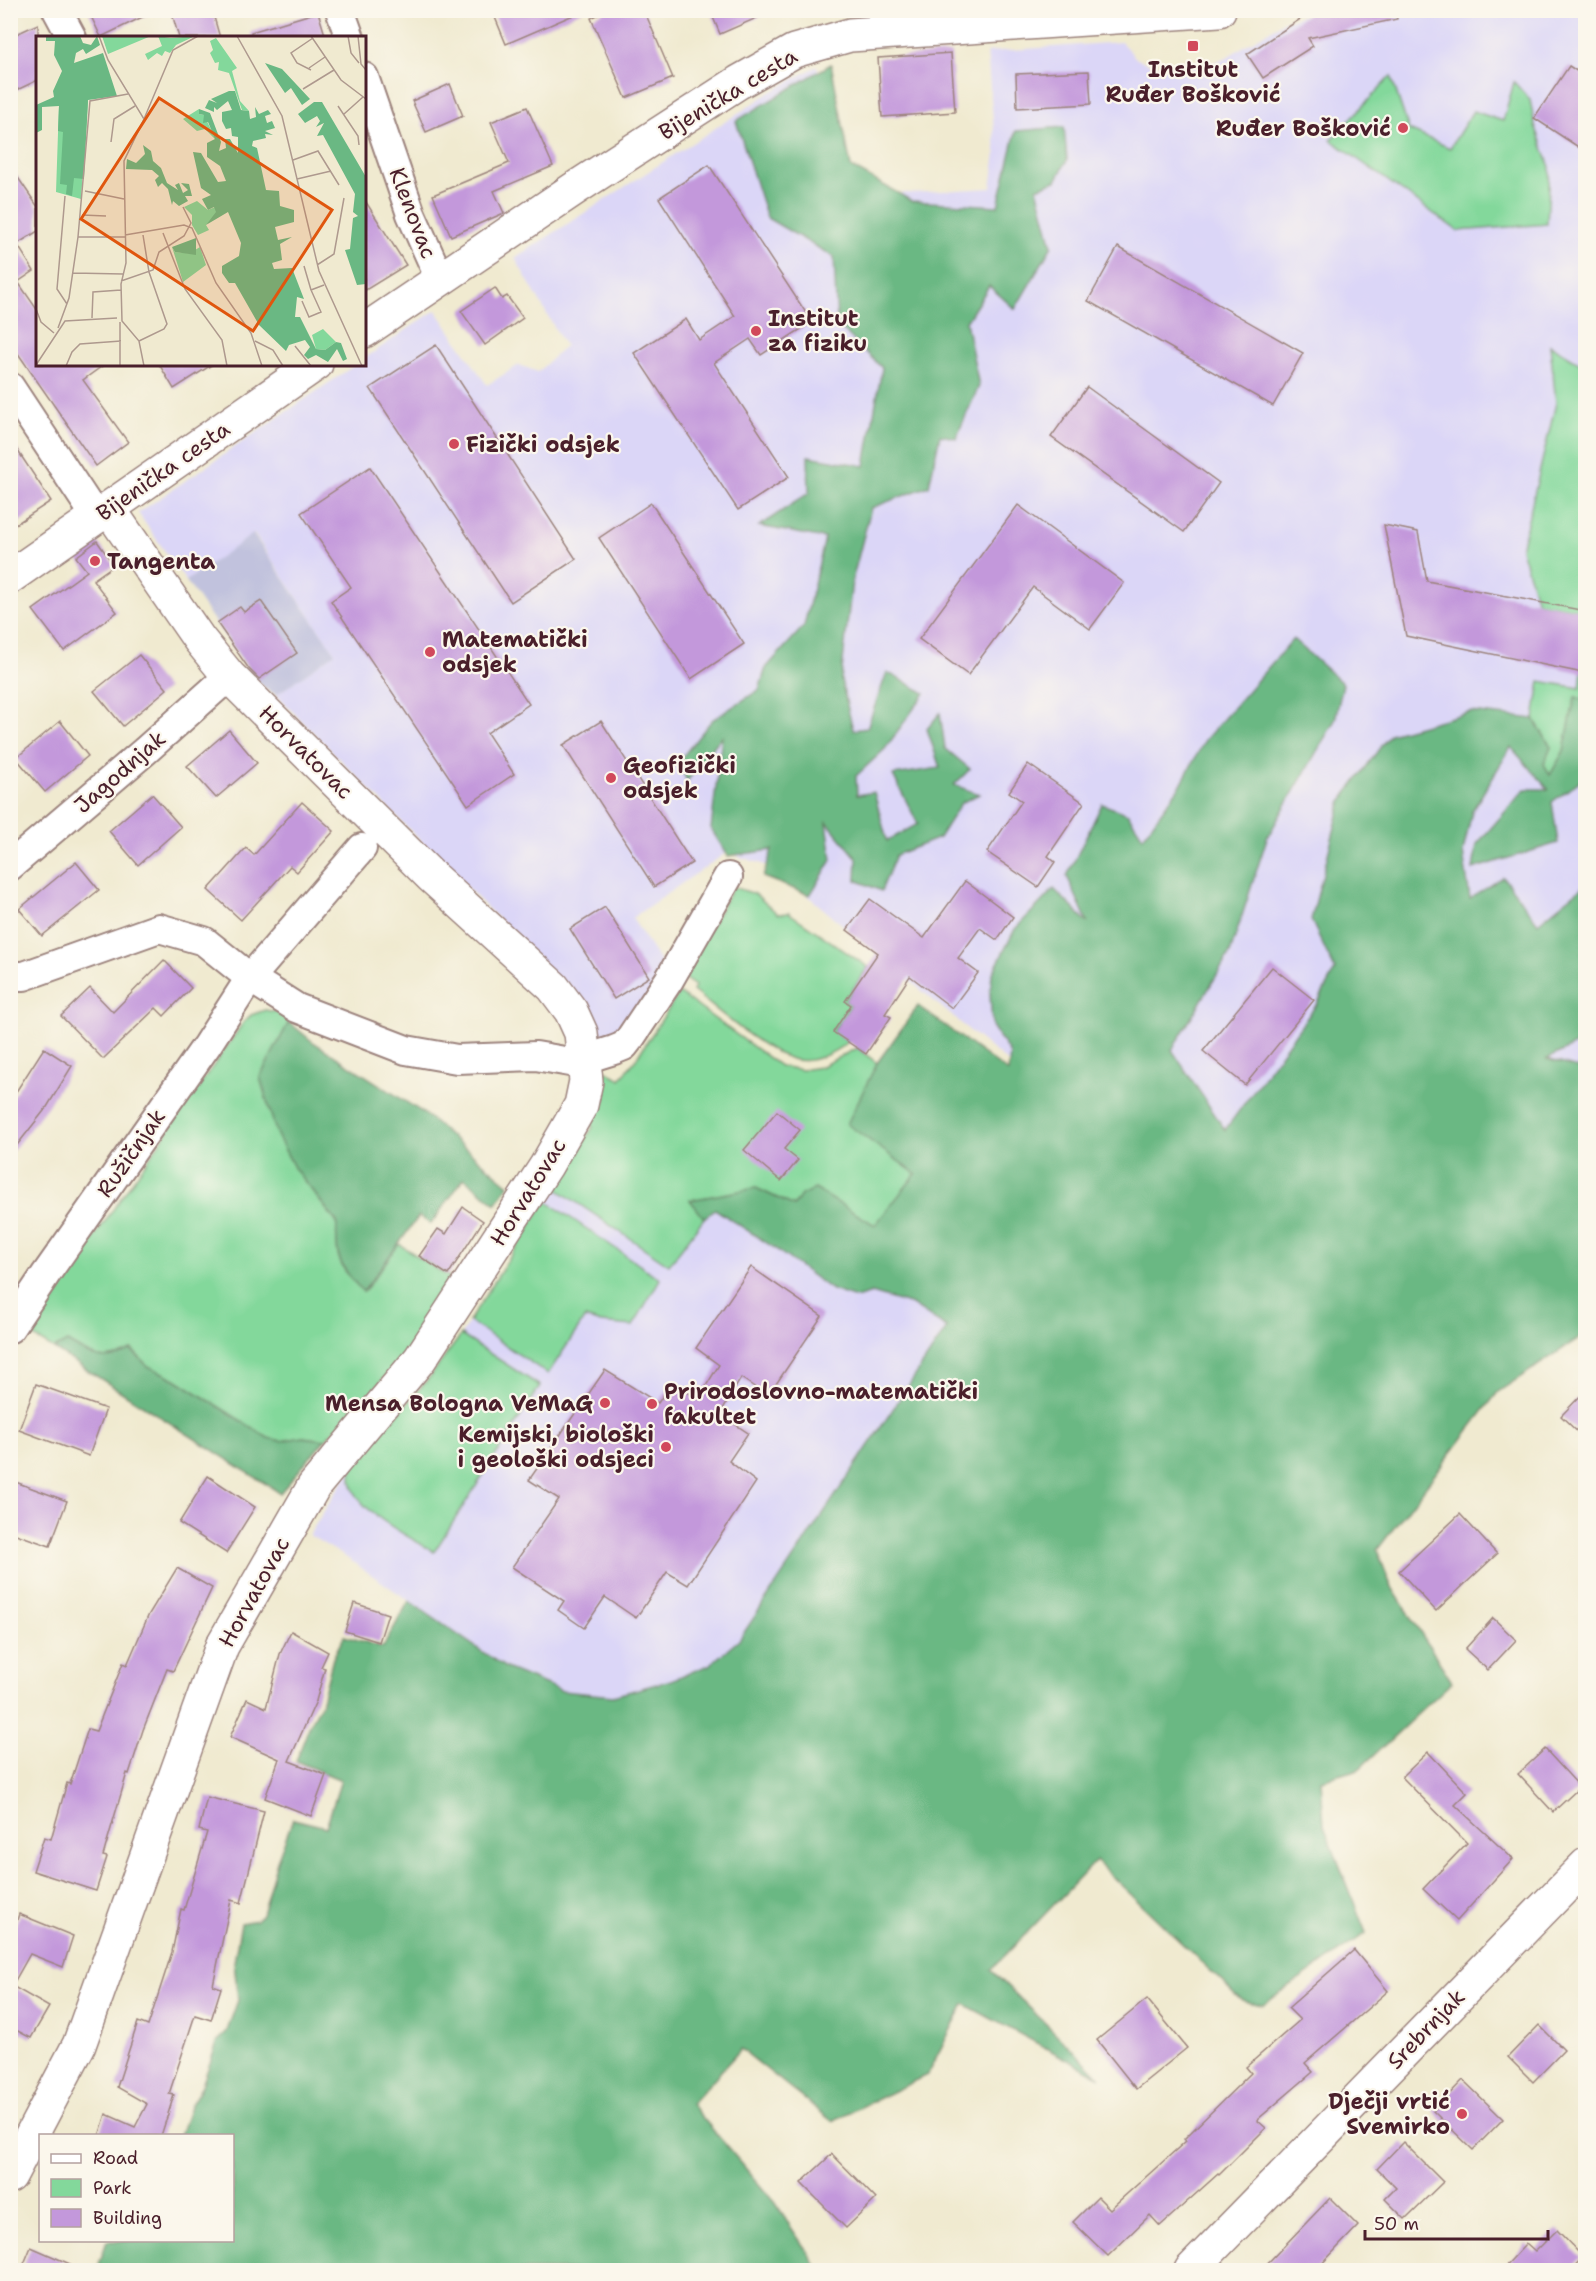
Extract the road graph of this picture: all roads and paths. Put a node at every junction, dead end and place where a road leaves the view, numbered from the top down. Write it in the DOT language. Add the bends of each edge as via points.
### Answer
graph roads {
  1 [pos="57,10"];
  2 [pos="340,10"];
  3 [pos="1219,10"];
  4 [pos="71,36"];
  5 [pos="349,36"];
  6 [pos="366,84"];
  7 [pos="440,279"];
  8 [pos="366,330"];
  9 [pos="313,366"];
  10 [pos="10,387"];
  11 [pos="102,513"];
  12 [pos="10,577"];
  13 [pos="229,676"];
  14 [pos="362,848"];
  15 [pos="10,866"];
  16 [pos="728,877"];
  17 [pos="10,976"];
  18 [pos="250,978"];
  19 [pos="585,1059"];
  20 [pos="10,1328"];
  21 [pos="1586,1865"];
  22 [pos="10,2176"];
  23 [pos="1191,2271"];
  1 -- 4 [label="street"];
  2 -- 5 [label="street"];
  3 -- 7 [label="street, Bijenička cesta" via="850,36 794,51 710,101"];
  6 -- 7 [label="street, Klenovac" via="411,214"];
  7 -- 8 [label="street, Bijenička cesta"];
  9 -- 11 [label="street, Bijenička cesta"];
  10 -- 11 [label="street"];
  11 -- 12 [label="street, Bijenička cesta"];
  11 -- 13 [label="street, Horvatovac"];
  13 -- 15 [label="street, Jagodnjak"];
  13 -- 19 [label="street, Horvatovac" via="432,877 553,987 581,1033"];
  14 -- 18 [label="street, Ružičnjak"];
  16 -- 19 [label="street" via="632,1037 624,1046"];
  17 -- 18 [label="street" via="24,976 159,928 204,942"];
  18 -- 19 [label="street" via="297,1008 406,1050 458,1059"];
  18 -- 20 [label="street, Ružičnjak"];
  19 -- 22 [label="street, Horvatovac" via="581,1105 546,1166 420,1359 314,1486 222,1646 79,2045"];
  21 -- 23 [label="street, Srebrnjak"];
}
